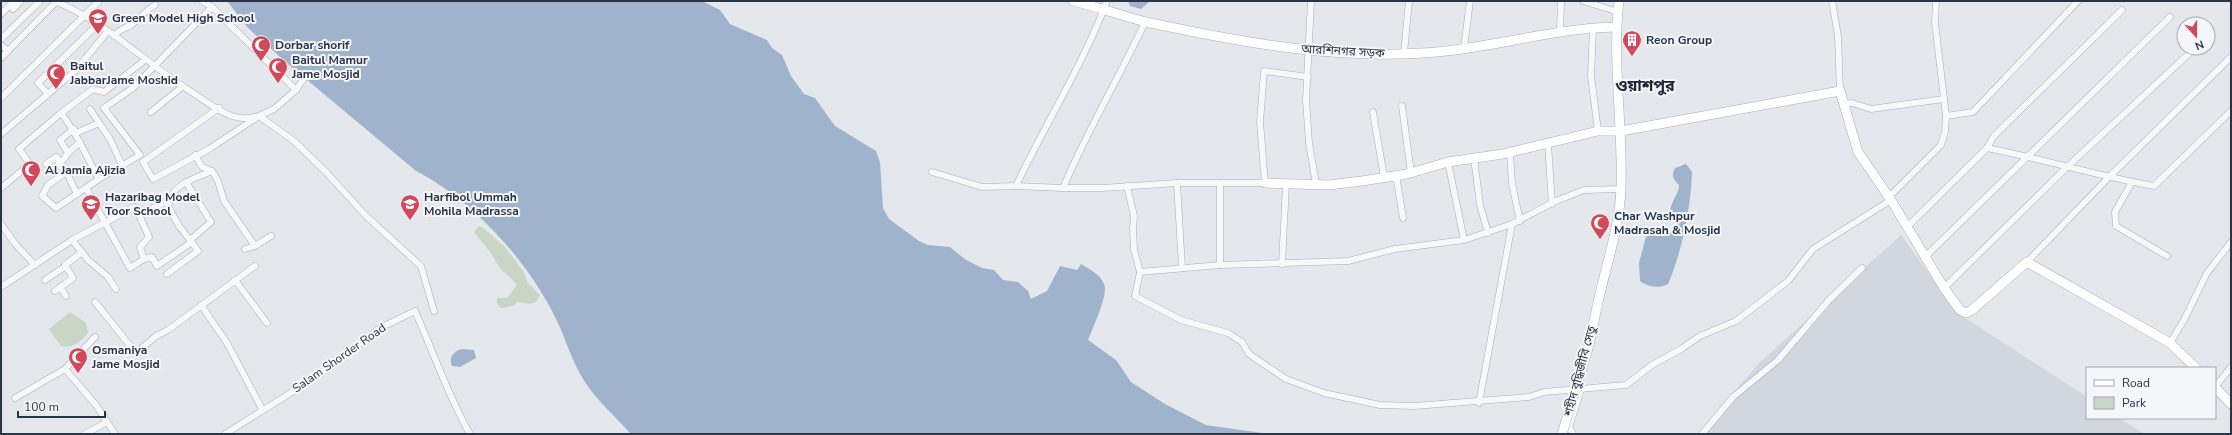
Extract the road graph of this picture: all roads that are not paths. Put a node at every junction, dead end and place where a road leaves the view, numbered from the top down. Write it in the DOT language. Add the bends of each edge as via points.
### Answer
graph roads {
  1 [pos="14,1"];
  2 [pos="21,1"];
  3 [pos="40,1"];
  4 [pos="55,1"];
  5 [pos="99,1"];
  6 [pos="202,1"];
  7 [pos="1074,1"];
  8 [pos="1311,1"];
  9 [pos="1409,1"];
  10 [pos="1470,1"];
  11 [pos="1561,1"];
  12 [pos="1583,1"];
  13 [pos="1619,1"];
  14 [pos="1832,1"];
  15 [pos="1936,1"];
  16 [pos="2078,1"];
  17 [pos="155,5"];
  18 [pos="1106,5"];
  19 [pos="212,7"];
  20 [pos="13,9"];
  21 [pos="2122,10"];
  22 [pos="1615,12"];
  23 [pos="1,14"];
  24 [pos="83,15"];
  25 [pos="2170,17"];
  26 [pos="1146,22"];
  27 [pos="98,24"];
  28 [pos="1616,27"];
  29 [pos="1593,28"];
  30 [pos="108,31"];
  31 [pos="1560,32"];
  32 [pos="114,36"];
  33 [pos="1,39"];
  34 [pos="1,45"];
  35 [pos="1464,48"];
  36 [pos="1308,50"];
  37 [pos="8,51"];
  38 [pos="1404,53"];
  39 [pos="2186,56"];
  40 [pos="2231,57"];
  41 [pos="1,58"];
  42 [pos="145,60"];
  43 [pos="156,66"];
  44 [pos="1308,77"];
  45 [pos="304,78"];
  46 [pos="182,87"];
  47 [pos="296,90"];
  48 [pos="1840,91"];
  49 [pos="48,94"];
  50 [pos="1,98"];
  51 [pos="1944,99"];
  52 [pos="1843,104"];
  53 [pos="1402,106"];
  54 [pos="219,108"];
  55 [pos="90,109"];
  56 [pos="2231,111"];
  57 [pos="151,112"];
  58 [pos="1374,112"];
  59 [pos="61,113"];
  60 [pos="259,116"];
  61 [pos="1946,116"];
  62 [pos="99,123"];
  63 [pos="75,131"];
  64 [pos="1598,131"];
  65 [pos="1621,131"];
  66 [pos="1,134"];
  67 [pos="80,142"];
  68 [pos="1548,144"];
  69 [pos="1987,148"];
  70 [pos="68,153"];
  71 [pos="1510,153"];
  72 [pos="140,155"];
  73 [pos="195,155"];
  74 [pos="2028,156"];
  75 [pos="56,157"];
  76 [pos="1474,158"];
  77 [pos="143,162"];
  78 [pos="1448,162"];
  79 [pos="61,163"];
  80 [pos="46,164"];
  81 [pos="122,165"];
  82 [pos="2067,167"];
  83 [pos="212,171"];
  84 [pos="932,172"];
  85 [pos="1411,173"];
  86 [pos="1396,175"];
  87 [pos="1384,177"];
  88 [pos="2108,178"];
  89 [pos="99,179"];
  90 [pos="186,182"];
  91 [pos="2132,182"];
  92 [pos="1177,183"];
  93 [pos="1220,183"];
  94 [pos="1265,183"];
  95 [pos="1286,184"];
  96 [pos="1316,184"];
  97 [pos="1016,186"];
  98 [pos="1127,186"];
  99 [pos="1,188"];
  100 [pos="86,188"];
  101 [pos="1063,188"];
  102 [pos="1621,189"];
  103 [pos="173,191"];
  104 [pos="77,194"];
  105 [pos="1890,199"];
  106 [pos="1552,204"];
  107 [pos="139,215"];
  108 [pos="1403,218"];
  109 [pos="1520,221"];
  110 [pos="104,222"];
  111 [pos="2,223"];
  112 [pos="1512,224"];
  113 [pos="1907,227"];
  114 [pos="1488,233"];
  115 [pos="271,236"];
  116 [pos="72,240"];
  117 [pos="1464,240"];
  118 [pos="191,241"];
  119 [pos="2231,242"];
  120 [pos="255,246"];
  121 [pos="245,249"];
  122 [pos="82,252"];
  123 [pos="2166,256"];
  124 [pos="1925,257"];
  125 [pos="144,259"];
  126 [pos="2027,262"];
  127 [pos="1282,264"];
  128 [pos="35,265"];
  129 [pos="1220,265"];
  130 [pos="66,266"];
  131 [pos="255,266"];
  132 [pos="1182,268"];
  133 [pos="1862,268"];
  134 [pos="1140,272"];
  135 [pos="167,274"];
  136 [pos="45,280"];
  137 [pos="235,280"];
  138 [pos="1,286"];
  139 [pos="1944,288"];
  140 [pos="116,289"];
  141 [pos="66,296"];
  142 [pos="95,302"];
  143 [pos="201,304"];
  144 [pos="434,311"];
  145 [pos="267,323"];
  146 [pos="95,337"];
  147 [pos="2170,343"];
  148 [pos="2195,367"];
  149 [pos="2231,367"];
  150 [pos="65,369"];
  151 [pos="2216,386"];
  152 [pos="2216,388"];
  153 [pos="1581,390"];
  154 [pos="14,398"];
  155 [pos="1479,403"];
  156 [pos="2231,404"];
  157 [pos="262,409"];
  158 [pos="107,422"];
  159 [pos="85,434"];
  160 [pos="115,434"];
  161 [pos="225,434"];
  162 [pos="470,434"];
  163 [pos="1562,434"];
  164 [pos="1573,434"];
  165 [pos="1702,434"];
  1 -- 23 [label="street"];
  2 -- 20 [label="street"];
  3 -- 33 [label="street"];
  4 -- 24 [label="street"];
  4 -- 37 [label="street"];
  5 -- 24 [label="street"];
  6 -- 19 [label="street"];
  7 -- 18 [label="street, আরশিনগর সড়ক"];
  8 -- 36 [label="street"];
  9 -- 38 [label="street"];
  10 -- 35 [label="street"];
  11 -- 31 [label="street"];
  12 -- 22 [label="street"];
  13 -- 28 [label="street, শহীদ বুদ্ধিজীবি সেতু"];
  14 -- 48 [label="street" via="1838,36"];
  15 -- 51 [label="street" via="1935,23"];
  16 -- 61 [label="street" via="1973,112"];
  17 -- 32 [label="street" via="147,9 131,25 121,28"];
  18 -- 26 [label="street, আরশিনগর সড়ক"];
  18 -- 97 [label="street" via="1085,52 1040,135"];
  19 -- 43 [label="street"];
  19 -- 47 [label="street"];
  21 -- 69 [label="street" via="1994,136"];
  24 -- 27 [label="street"];
  24 -- 50 [label="street"];
  25 -- 74 [label="street"];
  26 -- 36 [label="street, আরশিনগর সড়ক" via="1211,36"];
  26 -- 101 [label="street" via="1082,143"];
  27 -- 30 [label="street"];
  27 -- 49 [label="street" via="38,84"];
  28 -- 29 [label="street, আরশিনগর সড়ক"];
  28 -- 65 [label="street, শহীদ বুদ্ধিজীবি সেতু"];
  29 -- 31 [label="street, আরশিনগর সড়ক"];
  29 -- 64 [label="street" via="1591,76"];
  30 -- 32 [label="street"];
  30 -- 49 [label="street" via="75,72"];
  31 -- 35 [label="street, আরশিনগর সড়ক"];
  32 -- 42 [label="street"];
  34 -- 37 [label="street"];
  35 -- 38 [label="street, আরশিনগর সড়ক"];
  36 -- 38 [label="street, আরশিনগর সড়ক" via="1357,54"];
  36 -- 44 [label="street"];
  37 -- 41 [label="street"];
  39 -- 82 [label="street"];
  40 -- 88 [label="street"];
  42 -- 43 [label="street"];
  42 -- 59 [label="street" via="104,92 93,89"];
  43 -- 46 [label="street"];
  43 -- 72 [label="street" via="133,88 104,108"];
  44 -- 94 [label="street" via="1264,71 1260,122"];
  44 -- 96 [label="street" via="1306,100 1309,142"];
  45 -- 47 [label="street"];
  46 -- 54 [label="street"];
  46 -- 57 [label="street"];
  47 -- 60 [label="street" via="274,110"];
  48 -- 52 [label="street"];
  48 -- 65 [label="street"];
  49 -- 66 [label="street"];
  51 -- 52 [label="street" via="1871,109 1852,103"];
  51 -- 61 [label="street"];
  52 -- 105 [label="street" via="1858,152"];
  53 -- 85 [label="street"];
  54 -- 60 [label="street" via="228,115 243,119"];
  54 -- 77 [label="street"];
  55 -- 62 [label="street"];
  56 -- 91 [label="street" via="2154,186"];
  58 -- 87 [label="street"];
  59 -- 63 [label="street"];
  59 -- 99 [label="street" via="19,149 30,164"];
  60 -- 73 [label="street" via="209,149"];
  60 -- 144 [label="street" via="294,141 366,216 421,266"];
  61 -- 105 [label="street" via="1941,146"];
  62 -- 63 [label="street"];
  62 -- 81 [label="street"];
  63 -- 67 [label="street"];
  63 -- 70 [label="street" via="60,140"];
  64 -- 65 [label="street"];
  64 -- 68 [label="street"];
  65 -- 102 [label="street, শহীদ বুদ্ধিজীবি সেতু"];
  67 -- 70 [label="street"];
  67 -- 89 [label="street"];
  68 -- 71 [label="street"];
  68 -- 106 [label="street"];
  69 -- 74 [label="street"];
  69 -- 113 [label="street"];
  70 -- 79 [label="street"];
  71 -- 76 [label="street"];
  71 -- 109 [label="street" via="1512,184"];
  72 -- 77 [label="street"];
  72 -- 81 [label="street"];
  73 -- 77 [label="street" via="153,179"];
  73 -- 83 [label="street" via="202,167"];
  74 -- 82 [label="street"];
  74 -- 124 [label="street"];
  75 -- 79 [label="street"];
  75 -- 80 [label="street"];
  75 -- 104 [label="street" via="65,173 48,185 42,196 56,208"];
  76 -- 78 [label="street"];
  76 -- 114 [label="street" via="1480,204"];
  78 -- 85 [label="street"];
  78 -- 117 [label="street"];
  79 -- 104 [label="street"];
  81 -- 89 [label="street"];
  82 -- 88 [label="street"];
  82 -- 139 [label="street"];
  83 -- 90 [label="street"];
  83 -- 120 [label="street" via="224,201"];
  84 -- 97 [label="street" via="982,187"];
  85 -- 86 [label="street"];
  86 -- 87 [label="street"];
  86 -- 108 [label="street"];
  87 -- 96 [label="street" via="1330,185"];
  88 -- 91 [label="street"];
  88 -- 126 [label="street"];
  89 -- 100 [label="street"];
  90 -- 103 [label="street"];
  90 -- 118 [label="street" via="211,222"];
  91 -- 123 [label="street" via="2115,212 2116,226"];
  92 -- 93 [label="street"];
  92 -- 98 [label="street"];
  92 -- 132 [label="street"];
  93 -- 94 [label="street"];
  93 -- 129 [label="street"];
  94 -- 95 [label="street"];
  95 -- 96 [label="street"];
  95 -- 127 [label="street"];
  97 -- 101 [label="street"];
  98 -- 101 [label="street"];
  98 -- 134 [label="street" via="1134,216 1134,250"];
  100 -- 104 [label="street"];
  100 -- 110 [label="street"];
  102 -- 106 [label="street" via="1584,190"];
  102 -- 163 [label="street, শহীদ বুদ্ধিজীবি সেতু, bridge" via="1617,219 1589,345"];
  103 -- 107 [label="street" via="170,200"];
  103 -- 118 [label="street" via="168,206"];
  105 -- 113 [label="street"];
  105 -- 153 [label="street" via="1813,249 1788,282 1736,321 1700,336 1652,365 1626,385"];
  106 -- 109 [label="street"];
  107 -- 110 [label="street" via="134,207"];
  107 -- 125 [label="street" via="149,237 140,247"];
  109 -- 112 [label="street"];
  110 -- 116 [label="street"];
  110 -- 125 [label="street" via="130,268"];
  111 -- 128 [label="street" via="16,245"];
  112 -- 114 [label="street"];
  112 -- 155 [label="street"];
  113 -- 124 [label="street"];
  114 -- 117 [label="street"];
  115 -- 120 [label="street"];
  116 -- 122 [label="street"];
  116 -- 128 [label="street"];
  117 -- 127 [label="street" via="1395,249 1348,261"];
  118 -- 125 [label="street" via="157,266 152,257"];
  118 -- 135 [label="street" via="198,251"];
  119 -- 147 [label="street" via="2207,272"];
  120 -- 121 [label="street"];
  122 -- 130 [label="street"];
  122 -- 140 [label="street" via="108,277"];
  124 -- 139 [label="street"];
  126 -- 139 [label="street" via="1966,313 1960,310"];
  126 -- 147 [label="street"];
  127 -- 129 [label="street"];
  128 -- 138 [label="street"];
  129 -- 132 [label="street"];
  130 -- 136 [label="street"];
  130 -- 141 [label="street" via="76,280 57,289"];
  131 -- 137 [label="street"];
  132 -- 134 [label="street"];
  133 -- 165 [label="street" via="1829,300 1778,360 1733,398"];
  134 -- 155 [label="street" via="1135,296 1181,320 1228,333 1242,342 1249,354 1286,379 1324,393 1380,404 1414,406 1430,403"];
  137 -- 143 [label="street"];
  137 -- 145 [label="street"];
  142 -- 143 [label="street" via="136,353"];
  143 -- 157 [label="street" via="227,343"];
  146 -- 150 [label="street"];
  147 -- 148 [label="street"];
  149 -- 151 [label="street"];
  150 -- 154 [label="street"];
  150 -- 158 [label="street"];
  152 -- 156 [label="street"];
  153 -- 155 [label="street" via="1544,392 1529,397"];
  153 -- 164 [label="street" via="1569,427"];
  157 -- 161 [label="street, Salam Shorder Road"];
  157 -- 162 [label="street, Salam Shorder Road" via="316,377 380,328 415,311 432,346 455,406"];
  158 -- 159 [label="street"];
  158 -- 160 [label="street"];
}
